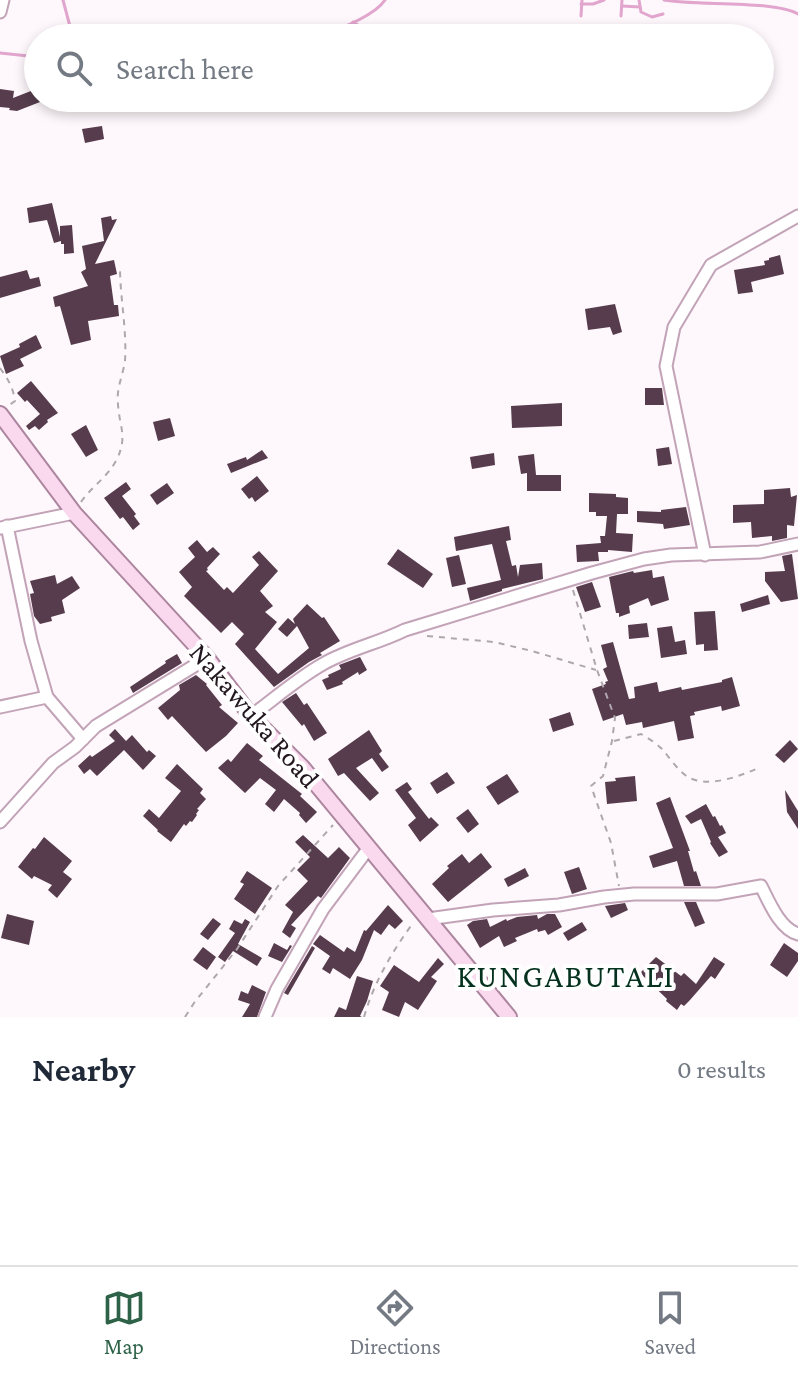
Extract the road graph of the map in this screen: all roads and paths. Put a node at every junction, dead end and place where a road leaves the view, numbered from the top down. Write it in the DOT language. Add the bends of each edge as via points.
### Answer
graph roads {
  1 [pos="3,0"];
  2 [pos="0,12"];
  3 [pos="798,216"];
  4 [pos="120,267"];
  5 [pos="0,368"];
  6 [pos="1,412"];
  7 [pos="74,513"];
  8 [pos="3,527"];
  9 [pos="798,544"];
  10 [pos="705,555"];
  11 [pos="570,579"];
  12 [pos="405,630"];
  13 [pos="207,658"];
  14 [pos="597,670"];
  15 [pos="47,697"];
  16 [pos="0,707"];
  17 [pos="251,716"];
  18 [pos="83,739"];
  19 [pos="612,741"];
  20 [pos="756,769"];
  21 [pos="341,817"];
  22 [pos="0,822"];
  23 [pos="368,849"];
  24 [pos="620,895"];
  25 [pos="424,915"];
  26 [pos="798,934"];
  27 [pos="185,1017"];
  28 [pos="265,1017"];
  29 [pos="364,1017"];
  30 [pos="509,1017"];
  1 -- 2 [label="street"];
  3 -- 10 [label="street" via="711,265 674,327 666,366"];
  4 -- 7 [label="path" via="125,362 118,404 123,440 105,477"];
  5 -- 6 [label="path" via="11,382 15,401"];
  6 -- 7 [label="main road, Nakawuka Road"];
  7 -- 8 [label="street"];
  7 -- 13 [label="main road, Nakawuka Road"];
  8 -- 15 [label="street"];
  9 -- 10 [label="street"];
  10 -- 11 [label="street" via="644,559"];
  11 -- 12 [label="street"];
  11 -- 14 [label="path"];
  12 -- 14 [label="path" via="494,642"];
  12 -- 17 [label="street" via="321,665"];
  13 -- 17 [label="main road, Nakawuka Road"];
  13 -- 18 [label="street"];
  14 -- 19 [label="path" via="615,718"];
  15 -- 16 [label="street"];
  15 -- 18 [label="street"];
  17 -- 21 [label="main road, Nakawuka Road" via="302,767"];
  18 -- 22 [label="street" via="53,763"];
  19 -- 20 [label="path" via="641,734 689,778 702,781"];
  19 -- 24 [label="path" via="603,776 591,786 611,843"];
  21 -- 23 [label="main road, Nakawuka Road"];
  21 -- 27 [label="path" via="278,886"];
  23 -- 25 [label="main road, Nakawuka Road"];
  23 -- 28 [label="street" via="323,909"];
  24 -- 25 [label="street"];
  24 -- 26 [label="street" via="717,894 761,886 790,932"];
  25 -- 29 [label="path" via="392,952"];
  25 -- 30 [label="main road, Nakawuka Road"];
}
